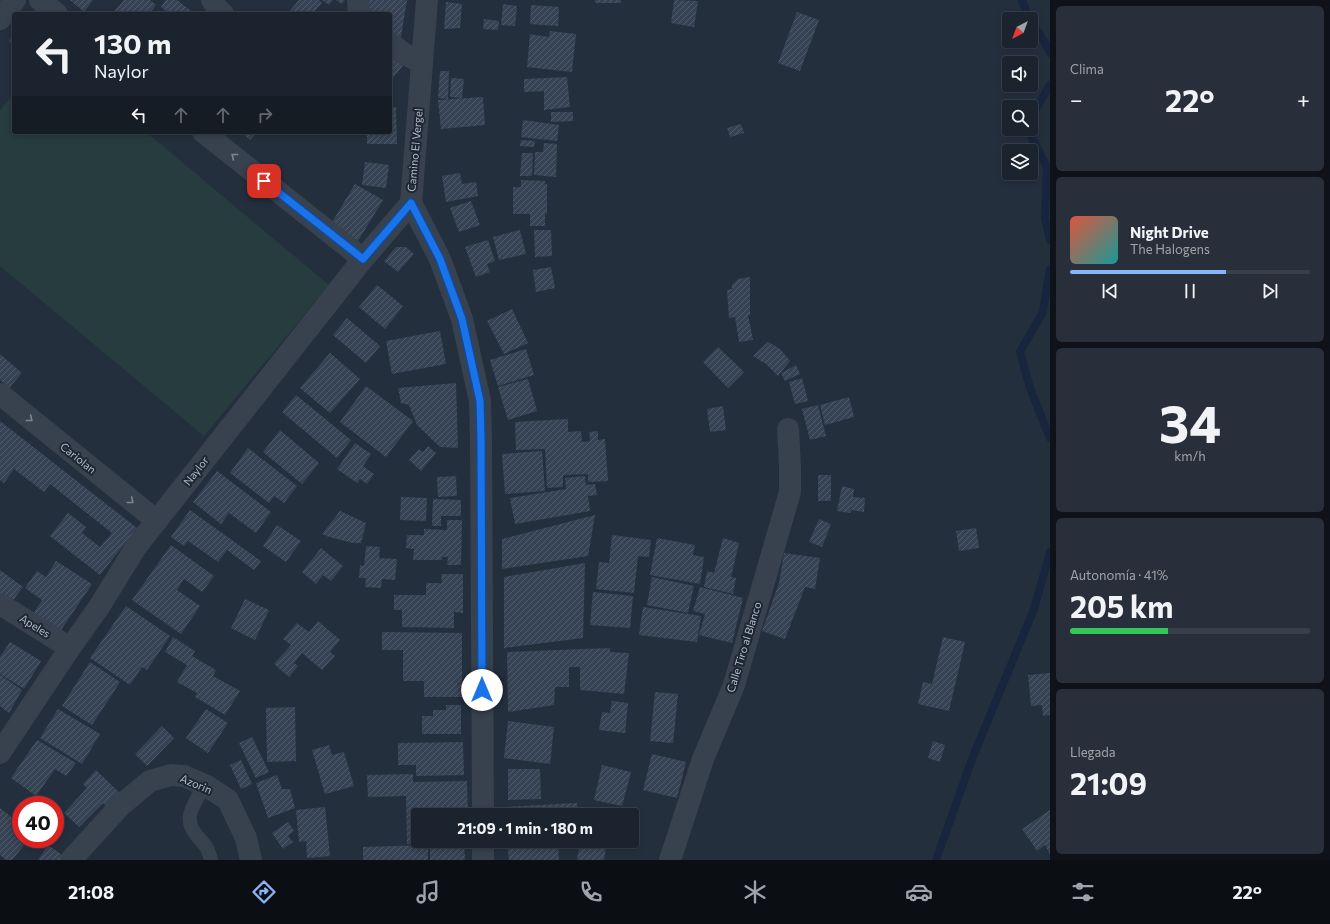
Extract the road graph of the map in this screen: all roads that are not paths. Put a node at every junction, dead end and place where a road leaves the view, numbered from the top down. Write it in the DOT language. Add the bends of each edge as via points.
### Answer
graph roads {
  1 [pos="15,0"];
  2 [pos="40,0"];
  3 [pos="212,0"];
  4 [pos="358,0"];
  5 [pos="427,0"];
  6 [pos="55,12"];
  7 [pos="221,12"];
  8 [pos="359,12"];
  9 [pos="0,19"];
  10 [pos="392,44"];
  11 [pos="422,63"];
  12 [pos="206,134"];
  13 [pos="411,203"];
  14 [pos="363,259"];
  15 [pos="0,394"];
  16 [pos="788,429"];
  17 [pos="157,521"];
  18 [pos="0,604"];
  19 [pos="70,648"];
  20 [pos="0,753"];
  21 [pos="205,785"];
  22 [pos="483,808"];
  23 [pos="483,848"];
  24 [pos="75,855"];
  25 [pos="211,860"];
  26 [pos="251,860"];
  27 [pos="483,860"];
  28 [pos="670,860"];
  1 -- 9 [label="street"];
  2 -- 6 [label="street"];
  3 -- 7 [label="street"];
  4 -- 8 [label="street"];
  5 -- 11 [label="street, Camino El Vergel"];
  10 -- 11 [label="street"];
  11 -- 13 [label="street, Camino El Vergel"];
  14 -- 12 [label="street, one-way"];
  13 -- 14 [label="street, Naylor"];
  13 -- 22 [label="street, Camino El Vergel" via="440,259 462,319 480,401"];
  14 -- 17 [label="street, Naylor"];
  15 -- 17 [label="street, Cariolan, one-way"];
  16 -- 28 [label="street, Calle Tiro al Blanco" via="790,492 734,685 703,759"];
  17 -- 19 [label="street, Naylor" via="136,547"];
  18 -- 19 [label="street, Apeles"];
  19 -- 20 [label="street, Naylor"];
  21 -- 24 [label="street, Azorin" via="184,776 171,775 150,781 120,806"];
  21 -- 25 [label="lane" via="190,814 189,822 209,851"];
  21 -- 26 [label="street, Azorin" via="228,800 246,838"];
  23 -- 27 [label="street"];
}
